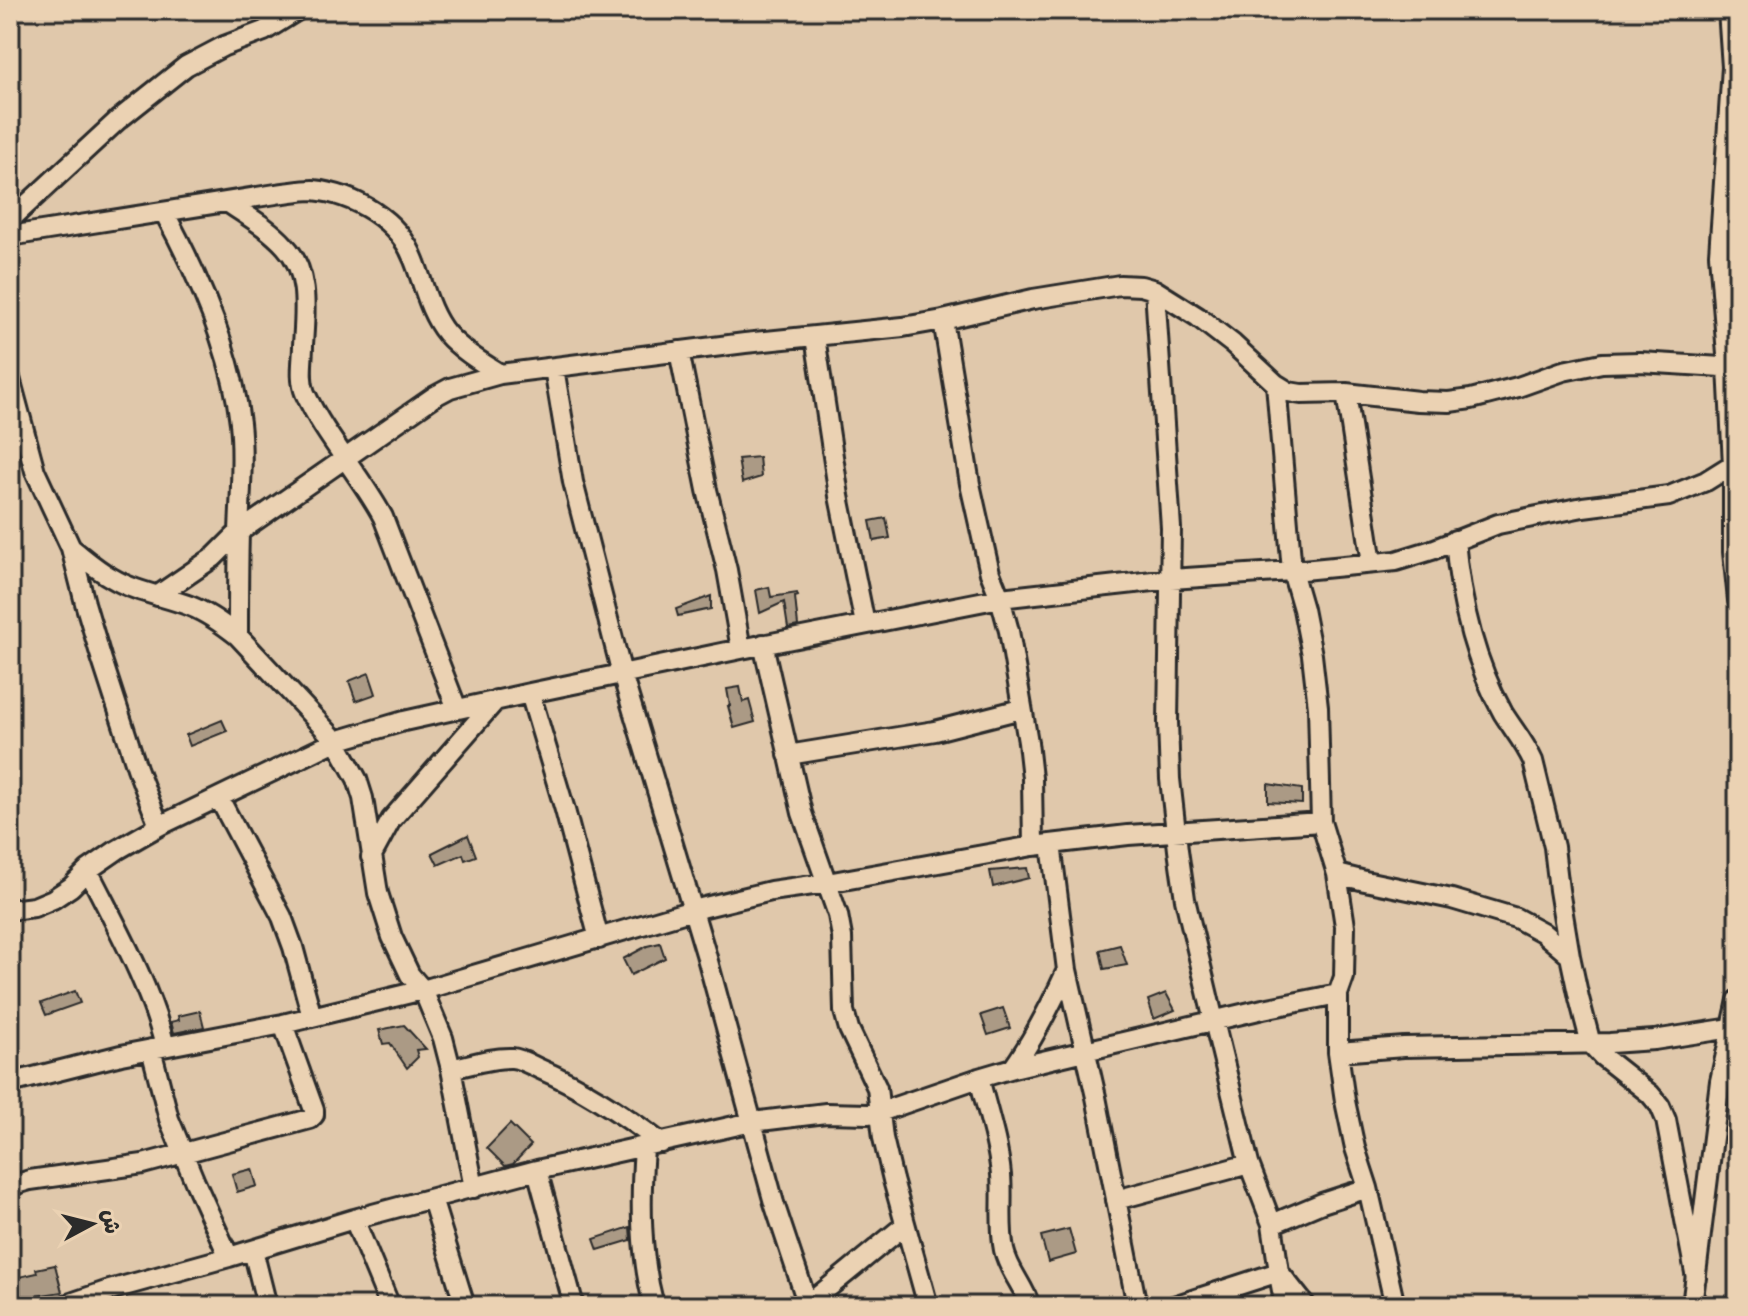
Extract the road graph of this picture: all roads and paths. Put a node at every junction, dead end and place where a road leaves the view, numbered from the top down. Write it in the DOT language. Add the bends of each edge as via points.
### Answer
graph roads {
  1 [pos="298,10"];
  2 [pos="1728,10"];
  3 [pos="227,202"];
  4 [pos="164,212"];
  5 [pos="10,220"];
  6 [pos="10,236"];
  7 [pos="1155,290"];
  8 [pos="943,320"];
  9 [pos="815,337"];
  10 [pos="679,351"];
  11 [pos="1733,367"];
  12 [pos="554,368"];
  13 [pos="500,374"];
  14 [pos="10,378"];
  15 [pos="1276,384"];
  16 [pos="1346,393"];
  17 [pos="29,454"];
  18 [pos="10,458"];
  19 [pos="345,460"];
  20 [pos="1735,463"];
  21 [pos="239,532"];
  22 [pos="1455,540"];
  23 [pos="71,548"];
  24 [pos="1372,563"];
  25 [pos="1292,571"];
  26 [pos="1171,579"];
  27 [pos="157,596"];
  28 [pos="1000,598"];
  29 [pos="1738,600"];
  30 [pos="865,624"];
  31 [pos="238,636"];
  32 [pos="763,644"];
  33 [pos="741,649"];
  34 [pos="622,674"];
  35 [pos="530,693"];
  36 [pos="496,700"];
  37 [pos="457,709"];
  38 [pos="1021,709"];
  39 [pos="336,741"];
  40 [pos="788,755"];
  41 [pos="219,798"];
  42 [pos="1321,822"];
  43 [pos="159,826"];
  44 [pos="1175,831"];
  45 [pos="1042,845"];
  46 [pos="371,857"];
  47 [pos="88,870"];
  48 [pos="1337,874"];
  49 [pos="827,883"];
  50 [pos="12,908"];
  51 [pos="693,910"];
  52 [pos="599,939"];
  53 [pos="1570,956"];
  54 [pos="1067,970"];
  55 [pos="423,990"];
  56 [pos="1338,994"];
  57 [pos="1738,1000"];
  58 [pos="312,1017"];
  59 [pos="1214,1021"];
  60 [pos="283,1024"];
  61 [pos="1735,1027"];
  62 [pos="1591,1044"];
  63 [pos="158,1047"];
  64 [pos="1086,1051"];
  65 [pos="1338,1052"];
  66 [pos="1013,1068"];
  67 [pos="451,1069"];
  68 [pos="979,1078"];
  69 [pos="10,1083"];
  70 [pos="880,1112"];
  71 [pos="752,1122"];
  72 [pos="652,1145"];
  73 [pos="182,1153"];
  74 [pos="1249,1164"];
  75 [pos="537,1170"];
  76 [pos="10,1176"];
  77 [pos="30,1180"];
  78 [pos="10,1186"];
  79 [pos="474,1188"];
  80 [pos="1368,1188"];
  81 [pos="432,1199"];
  82 [pos="1116,1200"];
  83 [pos="354,1219"];
  84 [pos="1272,1224"];
  85 [pos="905,1225"];
  86 [pos="253,1250"];
  87 [pos="229,1257"];
  88 [pos="1279,1272"];
  89 [pos="1696,1278"];
  90 [pos="807,1305"];
  91 [pos="62,1306"];
  92 [pos="267,1306"];
  93 [pos="390,1306"];
  94 [pos="465,1306"];
  95 [pos="574,1306"];
  96 [pos="654,1306"];
  97 [pos="928,1306"];
  98 [pos="1030,1306"];
  99 [pos="1137,1306"];
  100 [pos="1174,1306"];
  101 [pos="1285,1306"];
  102 [pos="1306,1306"];
  103 [pos="1395,1306"];
  104 [pos="1692,1306"];
  1 -- 5 [label="street" via="186,66 118,120"];
  2 -- 11 [label="street" via="1732,67 1719,254"];
  3 -- 4 [label="street"];
  3 -- 13 [label="street" via="311,190 343,196 377,213 401,234 447,334"];
  3 -- 19 [label="street" via="270,232 297,265 306,306 302,383"];
  4 -- 6 [label="street"];
  4 -- 21 [label="street" via="214,324 236,395 241,426"];
  7 -- 8 [label="street" via="1120,285"];
  7 -- 15 [label="street" via="1233,344"];
  7 -- 26 [label="street"];
  8 -- 9 [label="street"];
  8 -- 28 [label="street" via="970,484"];
  9 -- 10 [label="street"];
  9 -- 30 [label="street"];
  10 -- 12 [label="street"];
  10 -- 33 [label="street"];
  11 -- 16 [label="street" via="1602,363 1449,402"];
  11 -- 20 [label="street"];
  12 -- 13 [label="street"];
  12 -- 34 [label="street" via="573,482"];
  13 -- 19 [label="street" via="435,396"];
  14 -- 17 [label="street"];
  15 -- 16 [label="street" via="1301,394"];
  15 -- 25 [label="street"];
  16 -- 24 [label="street"];
  17 -- 18 [label="street"];
  17 -- 23 [label="street"];
  19 -- 21 [label="street"];
  19 -- 37 [label="street" via="383,517"];
  20 -- 22 [label="street" via="1669,496 1536,516"];
  20 -- 29 [label="street"];
  21 -- 27 [label="street" via="214,557"];
  21 -- 31 [label="street"];
  22 -- 24 [label="street" via="1396,561"];
  22 -- 53 [label="street" via="1469,632 1503,712 1533,761 1554,847"];
  23 -- 27 [label="street" via="112,578"];
  23 -- 43 [label="street" via="101,657"];
  24 -- 25 [label="street"];
  25 -- 26 [label="street"];
  25 -- 42 [label="street" via="1318,707"];
  26 -- 28 [label="street"];
  26 -- 44 [label="street" via="1168,722"];
  27 -- 31 [label="street" via="208,614"];
  28 -- 30 [label="street"];
  28 -- 38 [label="street"];
  30 -- 32 [label="street"];
  31 -- 39 [label="street"];
  32 -- 33 [label="street"];
  32 -- 40 [label="street"];
  33 -- 34 [label="street"];
  34 -- 35 [label="street"];
  34 -- 51 [label="street"];
  35 -- 36 [label="street"];
  35 -- 52 [label="street"];
  36 -- 37 [label="street"];
  36 -- 46 [label="street" via="391,820"];
  37 -- 39 [label="street"];
  38 -- 40 [label="street" via="935,731"];
  38 -- 45 [label="street"];
  39 -- 41 [label="street"];
  39 -- 46 [label="street" via="363,798"];
  40 -- 49 [label="street"];
  41 -- 43 [label="street"];
  41 -- 58 [label="street" via="282,917"];
  42 -- 44 [label="street"];
  42 -- 48 [label="street"];
  43 -- 47 [label="street"];
  44 -- 45 [label="street"];
  44 -- 59 [label="street"];
  45 -- 49 [label="street"];
  45 -- 54 [label="street"];
  46 -- 55 [label="street" via="385,918 410,975"];
  47 -- 50 [label="street" via="53,899"];
  47 -- 63 [label="street" via="142,978 157,1016"];
  48 -- 53 [label="street" via="1516,918"];
  48 -- 56 [label="street" via="1345,926 1344,977"];
  49 -- 51 [label="street"];
  49 -- 70 [label="street" via="842,937 844,1011 877,1088"];
  51 -- 52 [label="street"];
  51 -- 71 [label="street"];
  52 -- 55 [label="street"];
  53 -- 62 [label="street"];
  54 -- 64 [label="street"];
  54 -- 66 [label="street"];
  55 -- 58 [label="street"];
  55 -- 67 [label="street"];
  56 -- 59 [label="street"];
  56 -- 65 [label="street"];
  57 -- 61 [label="street"];
  58 -- 60 [label="street"];
  59 -- 64 [label="street"];
  59 -- 74 [label="street"];
  60 -- 63 [label="street"];
  60 -- 73 [label="street" via="314,1115"];
  61 -- 62 [label="street"];
  61 -- 89 [label="street" via="1720,1081"];
  62 -- 65 [label="street"];
  62 -- 89 [label="street" via="1660,1106"];
  63 -- 69 [label="street"];
  63 -- 73 [label="street" via="169,1119"];
  64 -- 66 [label="street"];
  64 -- 82 [label="street"];
  65 -- 80 [label="street" via="1355,1148"];
  66 -- 68 [label="street"];
  67 -- 72 [label="street" via="519,1059 631,1120"];
  67 -- 79 [label="street"];
  68 -- 70 [label="street"];
  68 -- 98 [label="street" via="1001,1176 1003,1248"];
  70 -- 71 [label="street"];
  70 -- 85 [label="street"];
  71 -- 72 [label="street"];
  71 -- 90 [label="street"];
  72 -- 75 [label="street"];
  72 -- 96 [label="street" via="640,1200"];
  73 -- 77 [label="street" via="128,1167"];
  73 -- 87 [label="street"];
  74 -- 82 [label="street"];
  74 -- 84 [label="street"];
  75 -- 79 [label="street"];
  75 -- 95 [label="street"];
  76 -- 77 [label="street"];
  77 -- 78 [label="street"];
  79 -- 81 [label="street"];
  80 -- 84 [label="street"];
  80 -- 103 [label="street"];
  81 -- 83 [label="street"];
  81 -- 94 [label="street"];
  82 -- 99 [label="street"];
  83 -- 86 [label="street"];
  83 -- 93 [label="street"];
  84 -- 88 [label="street"];
  85 -- 90 [label="street"];
  85 -- 97 [label="street"];
  86 -- 87 [label="street"];
  86 -- 92 [label="street"];
  87 -- 91 [label="street"];
  88 -- 100 [label="street"];
  88 -- 101 [label="street"];
  88 -- 102 [label="street"];
  89 -- 104 [label="street"];
}
